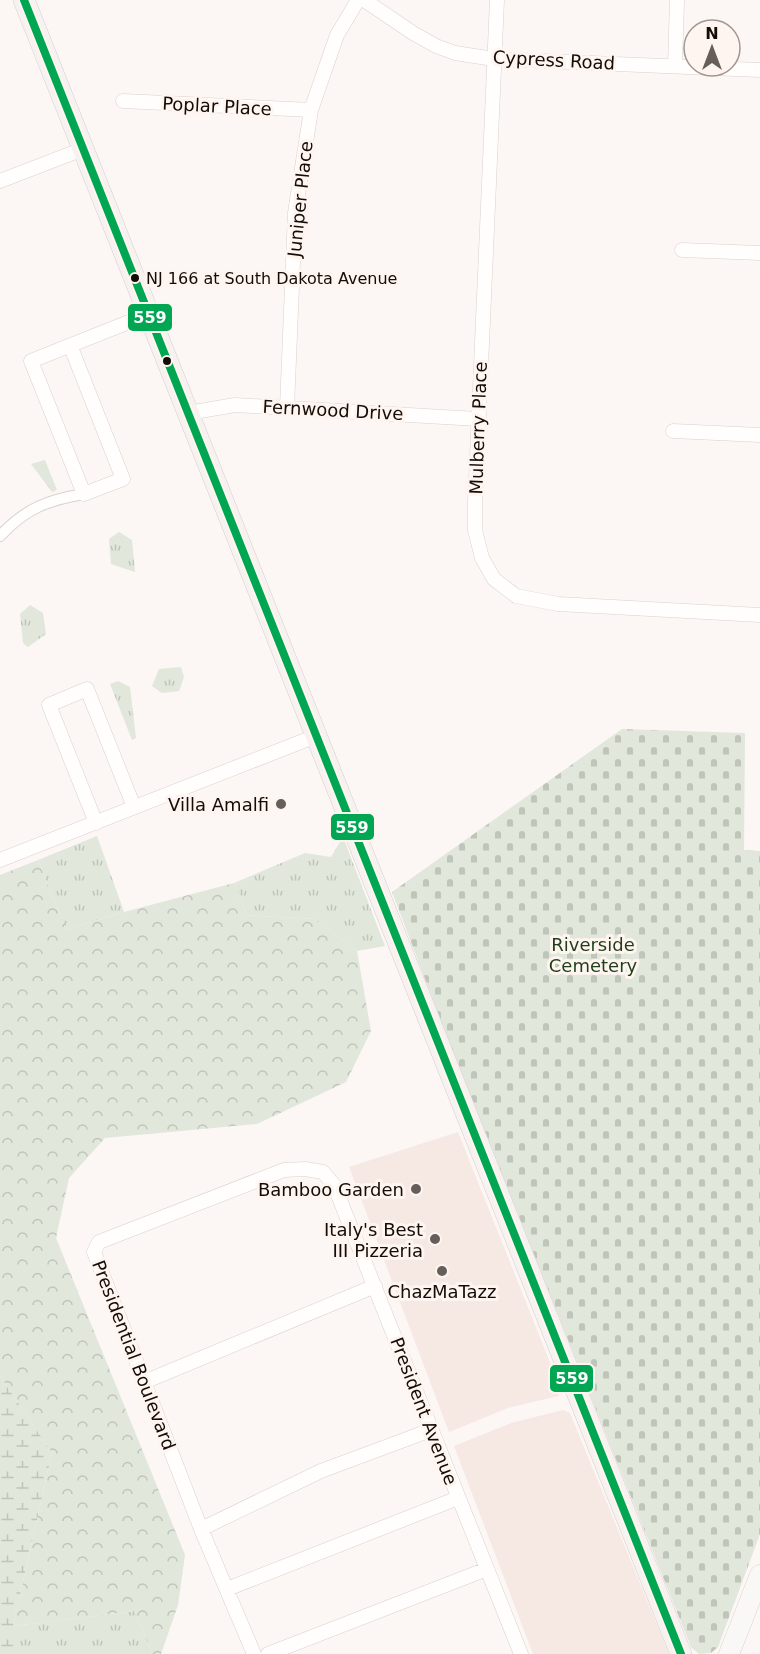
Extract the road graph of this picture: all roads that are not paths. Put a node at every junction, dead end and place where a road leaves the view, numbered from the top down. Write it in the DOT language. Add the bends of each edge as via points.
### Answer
graph roads {
  1 [pos="24,0"];
  2 [pos="358,0"];
  3 [pos="364,0"];
  4 [pos="497,0"];
  5 [pos="677,0"];
  6 [pos="494,58"];
  7 [pos="675,66"];
  8 [pos="760,70"];
  9 [pos="123,101"];
  10 [pos="311,110"];
  11 [pos="83,148"];
  12 [pos="0,181"];
  13 [pos="682,250"];
  14 [pos="760,253"];
  15 [pos="149,314"];
  16 [pos="70,345"];
  17 [pos="287,408"];
  18 [pos="188,413"];
  19 [pos="478,419"];
  20 [pos="673,431"];
  21 [pos="760,435"];
  22 [pos="84,494"];
  23 [pos="0,536"];
  24 [pos="760,615"];
  25 [pos="316,736"];
  26 [pos="134,807"];
  27 [pos="96,823"];
  28 [pos="0,860"];
  29 [pos="323,1172"];
  30 [pos="375,1286"];
  31 [pos="144,1382"];
  32 [pos="431,1430"];
  33 [pos="458,1498"];
  34 [pos="201,1529"];
  35 [pos="487,1569"];
  36 [pos="760,1575"];
  37 [pos="227,1589"];
  38 [pos="254,1654"];
  39 [pos="268,1654"];
  40 [pos="520,1654"];
  41 [pos="681,1654"];
  42 [pos="729,1654"];
  1 -- 11 [label="main road"];
  2 -- 10 [label="street, Juniper Place" via="337,34"];
  3 -- 6 [label="street, Cypress Road" via="436,46 455,53"];
  4 -- 6 [label="street, Mulberry Place"];
  5 -- 7 [label="street"];
  6 -- 7 [label="street, Cypress Road"];
  6 -- 19 [label="street, Mulberry Place"];
  7 -- 8 [label="street, Cypress Road"];
  9 -- 10 [label="street, Poplar Place"];
  10 -- 17 [label="street, Juniper Place" via="295,213"];
  11 -- 12 [label="street"];
  11 -- 15 [label="main road"];
  13 -- 14 [label="street"];
  15 -- 16 [label="street"];
  15 -- 18 [label="main road"];
  16 -- 22 [label="street" via="31,361"];
  16 -- 22 [label="street" via="123,479"];
  17 -- 18 [label="street, Fernwood Drive" via="235,405"];
  17 -- 19 [label="street, Fernwood Drive"];
  18 -- 25 [label="main road"];
  19 -- 24 [label="street, Mulberry Place" via="475,530 482,558 494,579 516,596 558,604"];
  20 -- 21 [label="street"];
  22 -- 23 [label="street" via="37,506"];
  25 -- 26 [label="street"];
  25 -- 41 [label="main road"];
  26 -- 27 [label="street"];
  26 -- 27 [label="street" via="87,689 49,705"];
  27 -- 28 [label="street"];
  29 -- 30 [label="street, President Avenue" via="334,1185"];
  29 -- 31 [label="street, Presidential Boulevard" via="284,1170 99,1242 95,1257"];
  30 -- 31 [label="street"];
  30 -- 32 [label="street, President Avenue"];
  31 -- 34 [label="street, Presidential Boulevard"];
  32 -- 33 [label="street, President Avenue"];
  32 -- 34 [label="street" via="321,1471"];
  33 -- 35 [label="street, President Avenue"];
  33 -- 37 [label="street"];
  34 -- 37 [label="street, Presidential Boulevard"];
  35 -- 39 [label="street"];
  35 -- 40 [label="street, President Avenue"];
  36 -- 42 [label="main road"];
  37 -- 38 [label="street, Presidential Boulevard"];
}
